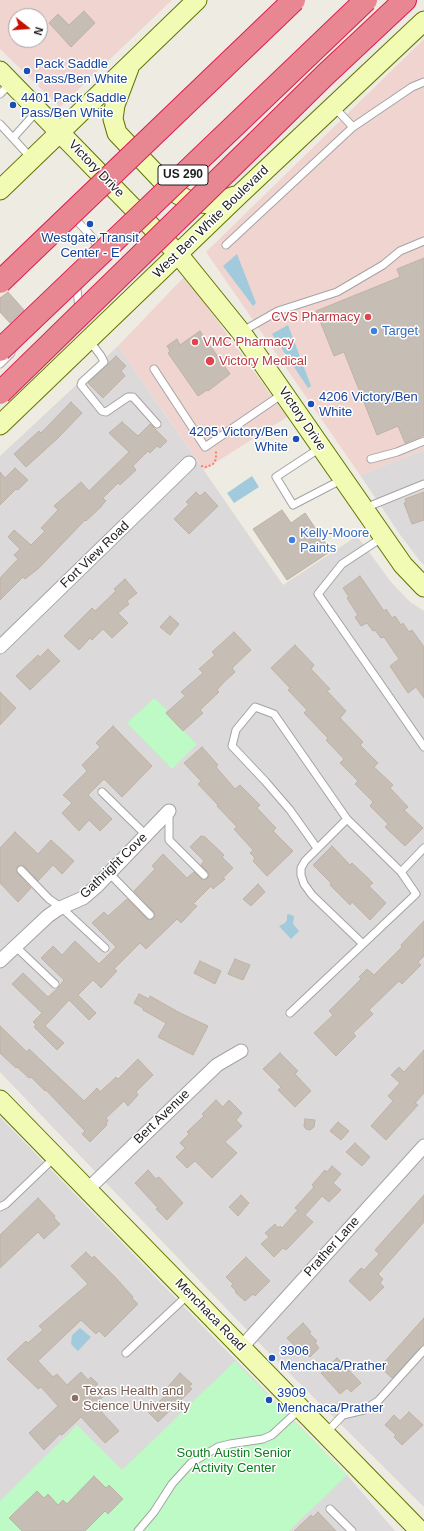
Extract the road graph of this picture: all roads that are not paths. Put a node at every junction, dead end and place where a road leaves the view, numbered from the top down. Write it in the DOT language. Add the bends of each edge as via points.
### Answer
graph roads {
  1 [pos="197,0"];
  2 [pos="294,0"];
  3 [pos="366,0"];
  4 [pos="405,0"];
  5 [pos="424,21"];
  6 [pos="131,63"];
  7 [pos="4,82"];
  8 [pos="424,82"];
  9 [pos="333,106"];
  10 [pos="39,110"];
  11 [pos="0,124"];
  12 [pos="353,127"];
  13 [pos="60,132"];
  14 [pos="13,138"];
  15 [pos="32,159"];
  16 [pos="1,186"];
  17 [pos="239,195"];
  18 [pos="59,215"];
  19 [pos="424,241"];
  20 [pos="226,245"];
  21 [pos="178,254"];
  22 [pos="100,264"];
  23 [pos="0,282"];
  24 [pos="84,283"];
  25 [pos="241,332"];
  26 [pos="83,338"];
  27 [pos="8,349"];
  28 [pos="0,364"];
  29 [pos="154,369"];
  30 [pos="0,393"];
  31 [pos="284,393"];
  32 [pos="157,424"];
  33 [pos="0,426"];
  34 [pos="424,441"];
  35 [pos="321,447"];
  36 [pos="371,459"];
  37 [pos="189,463"];
  38 [pos="343,479"];
  39 [pos="424,484"];
  40 [pos="363,509"];
  41 [pos="383,537"];
  42 [pos="424,587"];
  43 [pos="0,647"];
  44 [pos="424,747"];
  45 [pos="102,792"];
  46 [pos="169,811"];
  47 [pos="347,819"];
  48 [pos="146,835"];
  49 [pos="317,848"];
  50 [pos="424,848"];
  51 [pos="21,870"];
  52 [pos="401,872"];
  53 [pos="109,873"];
  54 [pos="204,875"];
  55 [pos="62,908"];
  56 [pos="150,915"];
  57 [pos="363,944"];
  58 [pos="16,946"];
  59 [pos="104,948"];
  60 [pos="0,961"];
  61 [pos="55,984"];
  62 [pos="290,1012"];
  63 [pos="241,1051"];
  64 [pos="0,1100"];
  65 [pos="424,1146"];
  66 [pos="55,1156"];
  67 [pos="88,1189"];
  68 [pos="0,1206"];
  69 [pos="189,1294"];
  70 [pos="241,1348"];
  71 [pos="424,1350"];
  72 [pos="126,1352"];
  73 [pos="300,1408"];
  74 [pos="325,1434"];
  75 [pos="330,1509"];
  76 [pos="138,1531"];
  77 [pos="352,1531"];
  78 [pos="420,1531"];
  1 -- 6 [label="main road"];
  2 -- 23 [label="highway, bridge"];
  3 -- 27 [label="highway, US 290, bridge"];
  4 -- 30 [label="highway, bridge"];
  5 -- 9 [label="main road, West Ben White Boulevard"];
  6 -- 13 [label="main road"];
  6 -- 17 [label="main road" via="115,105 113,119 117,133 172,191 191,202 211,204"];
  7 -- 10 [label="main road, Victory Drive"];
  8 -- 12 [label="lane" via="412,87"];
  9 -- 12 [label="lane"];
  9 -- 17 [label="main road, West Ben White Boulevard"];
  10 -- 13 [label="main road, Victory Drive"];
  10 -- 14 [label="lane"];
  11 -- 14 [label="lane"];
  12 -- 20 [label="lane"];
  13 -- 15 [label="main road"];
  13 -- 21 [label="main road, Victory Drive"];
  14 -- 15 [label="lane"];
  15 -- 16 [label="main road"];
  17 -- 21 [label="main road, West Ben White Boulevard"];
  18 -- 22 [label="lane" via="78,222 92,237 98,246"];
  19 -- 25 [label="lane" via="400,251 383,265 337,292 278,311"];
  21 -- 25 [label="main road, Victory Drive"];
  21 -- 26 [label="main road, West Ben White Boulevard"];
  24 -- 26 [label="lane" via="75,291"];
  25 -- 31 [label="main road, Victory Drive"];
  26 -- 32 [label="lane" via="104,362 81,385 102,411 106,412 128,397 133,397"];
  26 -- 33 [label="main road, West Ben White Boulevard"];
  27 -- 28 [label="lane"];
  29 -- 31 [label="lane" via="205,447"];
  31 -- 35 [label="main road, Victory Drive"];
  34 -- 36 [label="lane"];
  35 -- 38 [label="main road, Victory Drive"];
  35 -- 38 [label="lane" via="276,477 293,505"];
  37 -- 43 [label="street, Fort View Road"];
  38 -- 40 [label="main road, Victory Drive"];
  39 -- 40 [label="lane"];
  40 -- 41 [label="main road, Victory Drive"];
  41 -- 42 [label="main road, Victory Drive" via="402,565"];
  41 -- 44 [label="lane" via="342,564 318,594"];
  45 -- 48 [label="lane"];
  46 -- 48 [label="street, Gathright Cove"];
  46 -- 54 [label="lane" via="169,840"];
  47 -- 49 [label="lane"];
  47 -- 49 [label="lane" via="274,714 255,707 236,730 232,746 290,810"];
  47 -- 52 [label="lane"];
  48 -- 53 [label="street, Gathright Cove"];
  49 -- 57 [label="lane" via="301,868 300,875 304,884 312,895"];
  50 -- 52 [label="lane"];
  51 -- 55 [label="lane"];
  52 -- 57 [label="lane" via="416,894"];
  53 -- 55 [label="street, Gathright Cove" via="83,898"];
  53 -- 56 [label="lane"];
  55 -- 58 [label="street, Gathright Cove" via="48,916"];
  55 -- 59 [label="lane"];
  57 -- 62 [label="lane"];
  58 -- 60 [label="street, Gathright Cove"];
  58 -- 61 [label="lane"];
  63 -- 67 [label="street, Bert Avenue" via="217,1065"];
  64 -- 66 [label="main road, Menchaca Road"];
  65 -- 70 [label="street, Prather Lane"];
  66 -- 67 [label="main road, Menchaca Road"];
  66 -- 68 [label="lane" via="6,1204"];
  67 -- 69 [label="main road, Menchaca Road"];
  69 -- 70 [label="main road, Menchaca Road"];
  69 -- 72 [label="lane"];
  70 -- 73 [label="main road, Menchaca Road"];
  71 -- 74 [label="lane" via="378,1401 364,1410 344,1415"];
  73 -- 74 [label="main road, Menchaca Road"];
  73 -- 76 [label="lane" via="272,1435 218,1447 191,1463 172,1484"];
  74 -- 78 [label="main road, Menchaca Road"];
  75 -- 77 [label="lane"];
}
